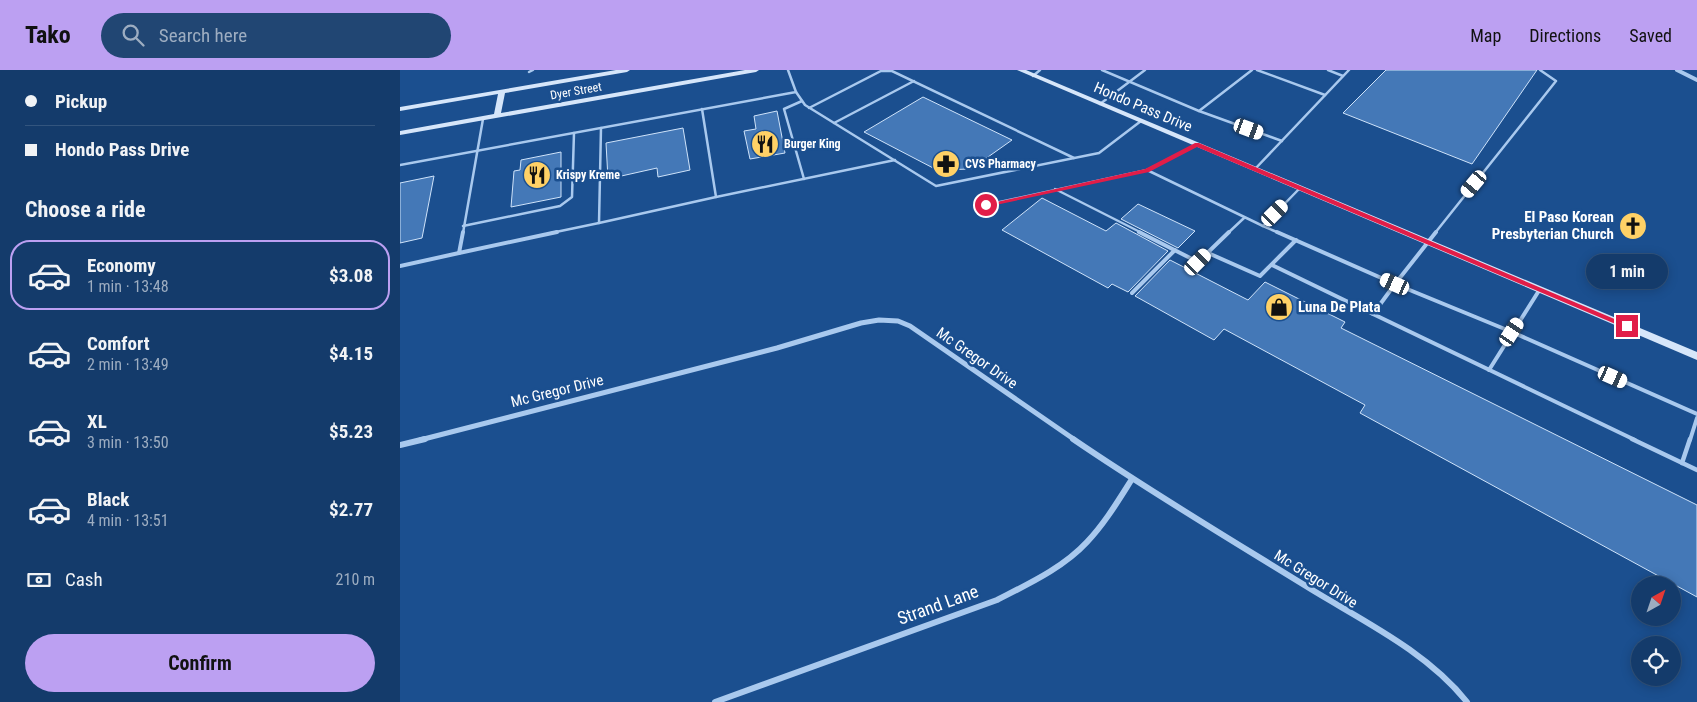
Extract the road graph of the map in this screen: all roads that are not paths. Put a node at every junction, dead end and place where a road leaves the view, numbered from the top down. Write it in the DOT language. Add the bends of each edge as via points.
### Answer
graph roads {
  1 [pos="534,70"];
  2 [pos="627,70"];
  3 [pos="756,70"];
  4 [pos="788,70"];
  5 [pos="1020,70"];
  6 [pos="1102,70"];
  7 [pos="1145,70"];
  8 [pos="1252,70"];
  9 [pos="1257,70"];
  10 [pos="1328,70"];
  11 [pos="1349,70"];
  12 [pos="1540,70"];
  13 [pos="1676,70"];
  14 [pos="529,72"];
  15 [pos="1037,73"];
  16 [pos="1343,76"];
  17 [pos="1697,80"];
  18 [pos="914,81"];
  19 [pos="1129,82"];
  20 [pos="502,91"];
  21 [pos="796,92"];
  22 [pos="1325,95"];
  23 [pos="802,101"];
  24 [pos="1100,104"];
  25 [pos="809,108"];
  26 [pos="400,109"];
  27 [pos="702,109"];
  28 [pos="1199,111"];
  29 [pos="497,116"];
  30 [pos="483,118"];
  31 [pos="1141,121"];
  32 [pos="834,123"];
  33 [pos="601,128"];
  34 [pos="400,133"];
  35 [pos="574,133"];
  36 [pos="1282,141"];
  37 [pos="1197,145"];
  38 [pos="478,150"];
  39 [pos="1074,158"];
  40 [pos="895,160"];
  41 [pos="400,165"];
  42 [pos="1255,169"];
  43 [pos="1147,170"];
  44 [pos="804,179"];
  45 [pos="1300,188"];
  46 [pos="1055,189"];
  47 [pos="716,197"];
  48 [pos="986,205"];
  49 [pos="1244,218"];
  50 [pos="599,223"];
  51 [pos="463,226"];
  52 [pos="1263,226"];
  53 [pos="1296,240"];
  54 [pos="1427,242"];
  55 [pos="1175,250"];
  56 [pos="458,253"];
  57 [pos="1208,253"];
  58 [pos="1272,265"];
  59 [pos="400,266"];
  60 [pos="1395,284"];
  61 [pos="1540,289"];
  62 [pos="1132,293"];
  63 [pos="1373,314"];
  64 [pos="1512,332"];
  65 [pos="1697,356"];
  66 [pos="1489,370"];
  67 [pos="1697,414"];
  68 [pos="1697,418"];
  69 [pos="400,445"];
  70 [pos="1682,462"];
  71 [pos="1697,470"];
  72 [pos="1132,479"];
  73 [pos="715,702"];
  74 [pos="1467,702"];
  1 -- 14 [label="lane"];
  2 -- 20 [label="main road, Dyer Street"];
  3 -- 29 [label="main road, Dyer Street"];
  4 -- 21 [label="lane"];
  5 -- 15 [label="main road, Hondo Pass Drive"];
  6 -- 19 [label="lane"];
  7 -- 19 [label="lane"];
  8 -- 28 [label="lane"];
  9 -- 22 [label="lane"];
  10 -- 16 [label="lane"];
  11 -- 16 [label="lane"];
  12 -- 54 [label="lane" via="1556,81"];
  13 -- 17 [label="street"];
  15 -- 24 [label="main road, Hondo Pass Drive"];
  16 -- 22 [label="lane"];
  18 -- 25 [label="lane" via="892,71 881,72"];
  18 -- 32 [label="lane"];
  18 -- 39 [label="lane"];
  19 -- 24 [label="lane"];
  19 -- 28 [label="lane"];
  20 -- 26 [label="main road, Dyer Street"];
  20 -- 29 [label="main road"];
  21 -- 23 [label="lane"];
  21 -- 27 [label="lane"];
  22 -- 36 [label="lane"];
  23 -- 25 [label="lane"];
  23 -- 44 [label="lane" via="784,109"];
  24 -- 31 [label="main road, Hondo Pass Drive"];
  25 -- 32 [label="lane"];
  27 -- 33 [label="lane"];
  27 -- 47 [label="lane"];
  28 -- 36 [label="lane"];
  29 -- 30 [label="main road, Dyer Street"];
  30 -- 34 [label="main road, Dyer Street"];
  30 -- 38 [label="lane"];
  31 -- 37 [label="main road, Hondo Pass Drive"];
  31 -- 39 [label="lane" via="1099,153"];
  32 -- 40 [label="lane"];
  33 -- 35 [label="lane"];
  33 -- 50 [label="lane"];
  35 -- 38 [label="lane"];
  35 -- 51 [label="lane" via="572,197 560,206"];
  36 -- 42 [label="lane"];
  37 -- 42 [label="main road, Hondo Pass Drive"];
  37 -- 43 [label="lane"];
  38 -- 41 [label="lane"];
  38 -- 51 [label="lane"];
  39 -- 40 [label="lane" via="936,186"];
  40 -- 44 [label="lane"];
  42 -- 45 [label="main road, Hondo Pass Drive"];
  43 -- 46 [label="lane"];
  43 -- 49 [label="lane"];
  44 -- 47 [label="lane"];
  45 -- 52 [label="lane"];
  45 -- 54 [label="main road, Hondo Pass Drive"];
  46 -- 48 [label="lane"];
  46 -- 55 [label="lane"];
  47 -- 50 [label="lane"];
  49 -- 52 [label="lane"];
  49 -- 57 [label="lane"];
  50 -- 56 [label="lane"];
  51 -- 56 [label="lane"];
  52 -- 53 [label="lane"];
  53 -- 58 [label="lane"];
  53 -- 60 [label="lane"];
  54 -- 60 [label="lane"];
  54 -- 61 [label="main road, Hondo Pass Drive"];
  55 -- 57 [label="lane" via="1198,262"];
  55 -- 62 [label="lane"];
  56 -- 59 [label="lane"];
  57 -- 58 [label="lane" via="1260,276"];
  58 -- 63 [label="lane"];
  60 -- 63 [label="lane"];
  60 -- 64 [label="lane"];
  61 -- 64 [label="lane"];
  61 -- 65 [label="main road, Hondo Pass Drive"];
  63 -- 66 [label="lane"];
  64 -- 66 [label="lane"];
  64 -- 67 [label="lane"];
  66 -- 70 [label="lane"];
  68 -- 70 [label="lane"];
  69 -- 72 [label="street, Mc Gregor Drive" via="878,320 898,321 910,326"];
  70 -- 71 [label="lane"];
  72 -- 73 [label="street, Strand Lane" via="1110,514 1080,549 1038,579 997,600"];
  72 -- 74 [label="street, Mc Gregor Drive" via="1392,639 1420,658 1460,692"];
}
